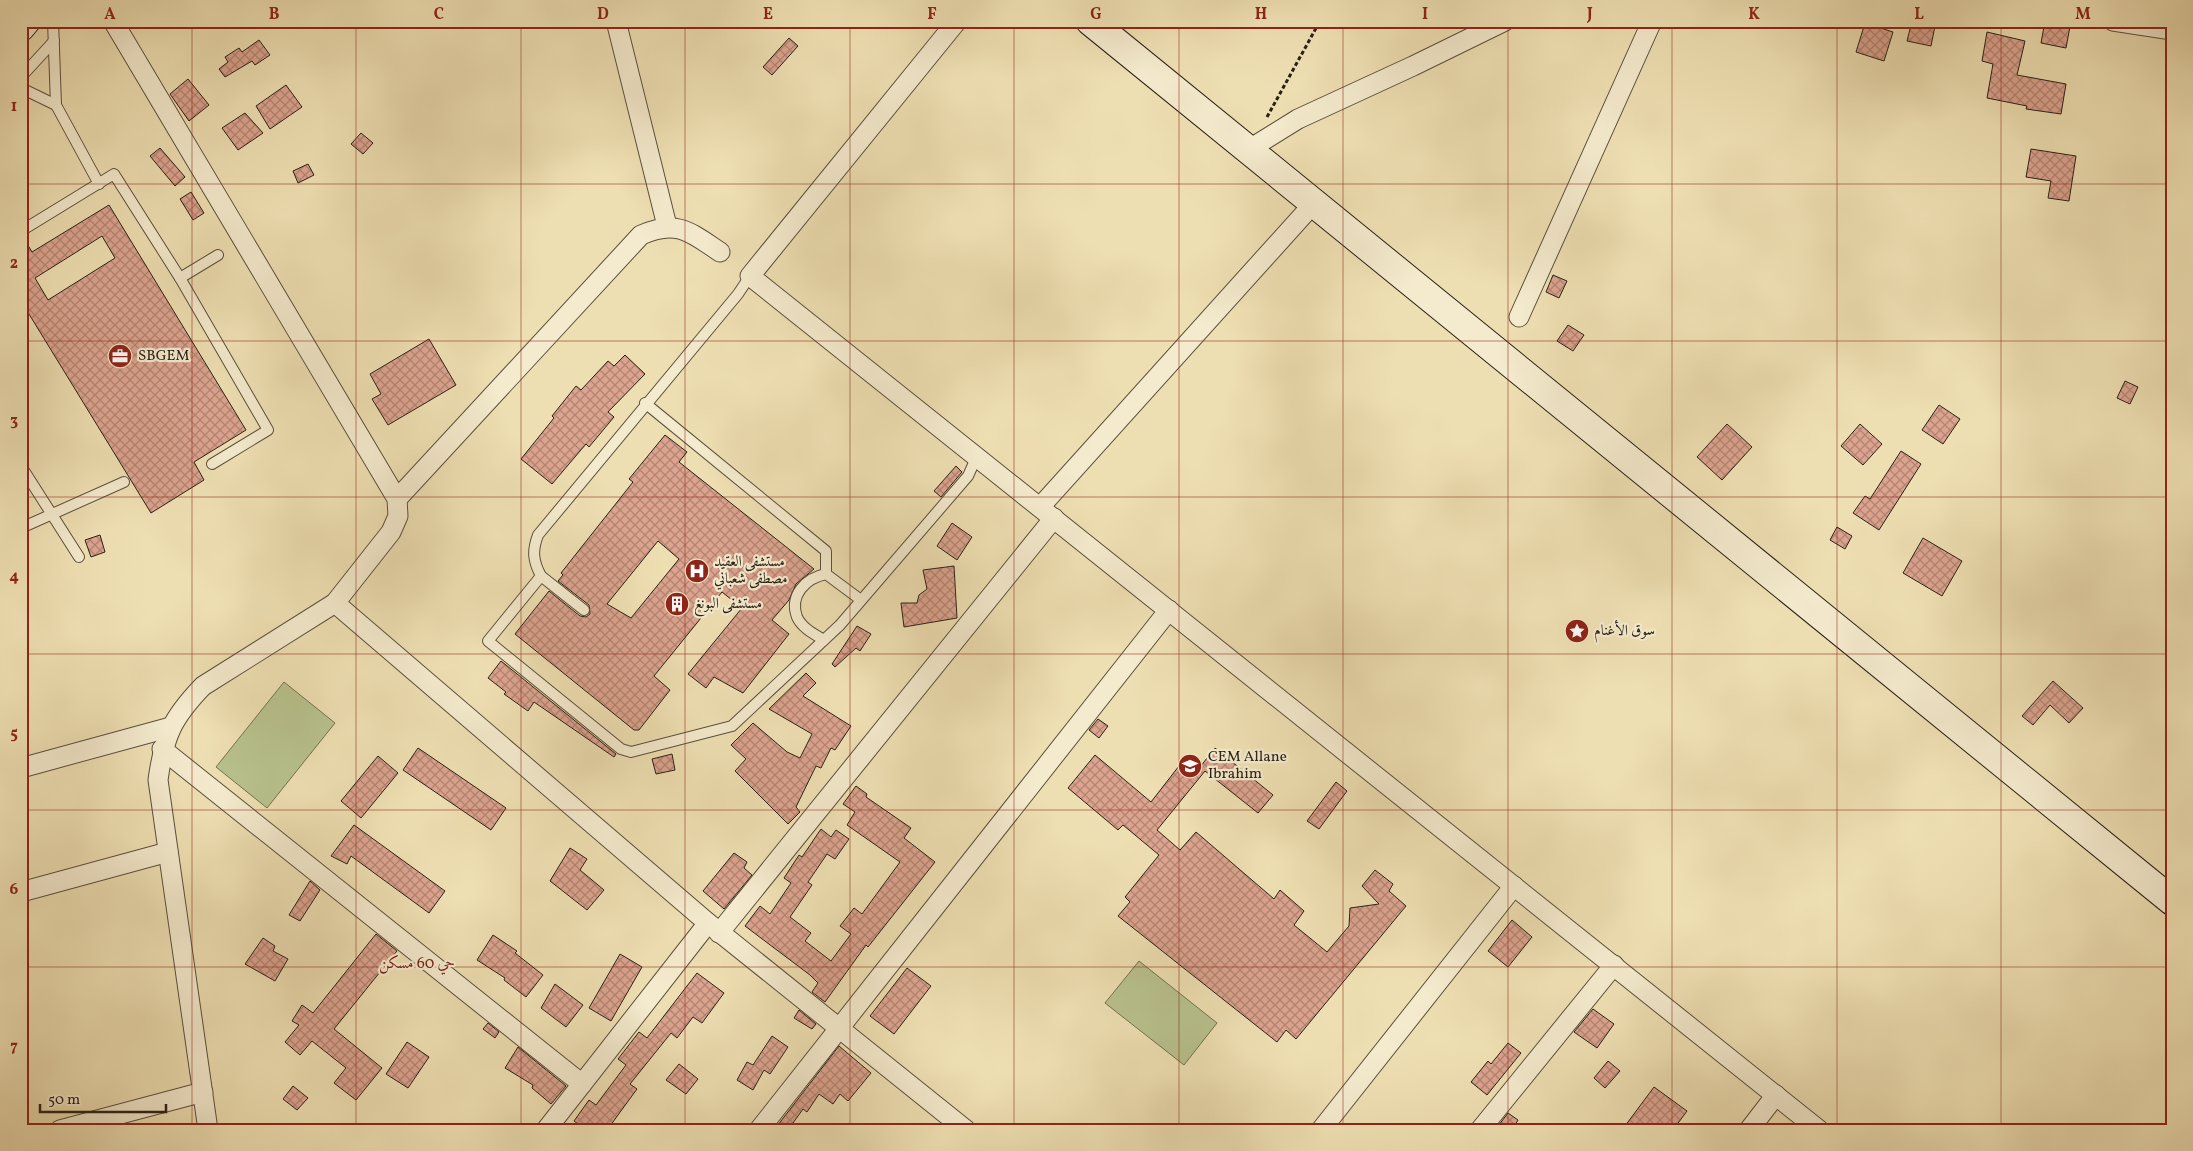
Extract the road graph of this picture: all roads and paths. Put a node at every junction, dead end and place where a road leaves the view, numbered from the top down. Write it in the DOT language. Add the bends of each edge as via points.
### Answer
graph roads {
  1 [pos="26,21"];
  2 [pos="53,21"];
  3 [pos="113,21"];
  4 [pos="616,21"];
  5 [pos="957,21"];
  6 [pos="1090,21"];
  7 [pos="1320,21"];
  8 [pos="1504,21"];
  9 [pos="1652,21"];
  10 [pos="2113,21"];
  11 [pos="21,27"];
  12 [pos="2172,30"];
  13 [pos="54,42"];
  14 [pos="21,76"];
  15 [pos="21,88"];
  16 [pos="56,105"];
  17 [pos="1248,150"];
  18 [pos="99,184"];
  19 [pos="1314,203"];
  20 [pos="667,226"];
  21 [pos="21,231"];
  22 [pos="720,252"];
  23 [pos="218,255"];
  24 [pos="750,276"];
  25 [pos="180,278"];
  26 [pos="1519,317"];
  27 [pos="645,403"];
  28 [pos="977,456"];
  29 [pos="212,464"];
  30 [pos="21,466"];
  31 [pos="124,482"];
  32 [pos="397,499"];
  33 [pos="1047,512"];
  34 [pos="51,515"];
  35 [pos="21,528"];
  36 [pos="79,557"];
  37 [pos="826,574"];
  38 [pos="541,576"];
  39 [pos="862,600"];
  40 [pos="335,603"];
  41 [pos="584,610"];
  42 [pos="1169,610"];
  43 [pos="824,640"];
  44 [pos="171,727"];
  45 [pos="162,749"];
  46 [pos="21,768"];
  47 [pos="168,852"];
  48 [pos="1514,886"];
  49 [pos="21,892"];
  50 [pos="2172,901"];
  51 [pos="714,928"];
  52 [pos="1614,965"];
  53 [pos="839,1028"];
  54 [pos="582,1084"];
  55 [pos="203,1092"];
  56 [pos="1776,1095"];
  57 [pos="1325,1128"];
  58 [pos="60,1130"];
  59 [pos="208,1130"];
  60 [pos="546,1130"];
  61 [pos="759,1130"];
  62 [pos="966,1130"];
  63 [pos="1480,1130"];
  64 [pos="1749,1130"];
  65 [pos="1819,1130"];
  1 -- 11 [label="main road"];
  2 -- 13 [label="lane"];
  3 -- 32 [label="street"];
  4 -- 20 [label="street"];
  5 -- 24 [label="street"];
  6 -- 17 [label="main road"];
  7 -- 17 [label="path"];
  8 -- 17 [label="street" via="1298,118"];
  9 -- 26 [label="street"];
  10 -- 12 [label="street"];
  13 -- 14 [label="lane"];
  13 -- 16 [label="lane"];
  15 -- 16 [label="lane"];
  16 -- 18 [label="lane"];
  17 -- 19 [label="main road"];
  18 -- 21 [label="lane"];
  18 -- 25 [label="lane" via="114,174"];
  19 -- 33 [label="street"];
  19 -- 50 [label="main road"];
  20 -- 22 [label="street" via="685,230"];
  20 -- 32 [label="street" via="642,235 630,245"];
  23 -- 25 [label="lane"];
  24 -- 27 [label="lane"];
  24 -- 28 [label="street"];
  25 -- 29 [label="lane" via="268,430"];
  27 -- 37 [label="lane" via="826,551"];
  27 -- 38 [label="lane" via="538,535 533,547 534,562"];
  28 -- 33 [label="street"];
  28 -- 39 [label="lane" via="968,476"];
  30 -- 34 [label="lane"];
  31 -- 34 [label="lane"];
  32 -- 40 [label="street" via="398,516 391,532"];
  33 -- 42 [label="street"];
  33 -- 51 [label="street"];
  34 -- 35 [label="lane"];
  34 -- 36 [label="lane"];
  37 -- 39 [label="lane"];
  37 -- 43 [label="lane" via="815,576 802,586 795,601 798,617 809,631"];
  38 -- 41 [label="lane"];
  38 -- 43 [label="lane" via="488,641 621,749 630,752 732,726"];
  39 -- 43 [label="lane"];
  40 -- 44 [label="street" via="203,686 185,704"];
  40 -- 51 [label="street"];
  42 -- 48 [label="street"];
  42 -- 53 [label="street"];
  44 -- 45 [label="street"];
  44 -- 46 [label="street"];
  45 -- 47 [label="street" via="158,780"];
  45 -- 54 [label="street"];
  47 -- 49 [label="street"];
  47 -- 55 [label="street"];
  48 -- 52 [label="street"];
  48 -- 57 [label="street"];
  51 -- 53 [label="street"];
  51 -- 54 [label="street"];
  52 -- 56 [label="street"];
  52 -- 63 [label="street"];
  53 -- 61 [label="street"];
  53 -- 62 [label="street"];
  54 -- 60 [label="street"];
  55 -- 58 [label="street"];
  55 -- 59 [label="street"];
  56 -- 64 [label="street"];
  56 -- 65 [label="street"];
}
